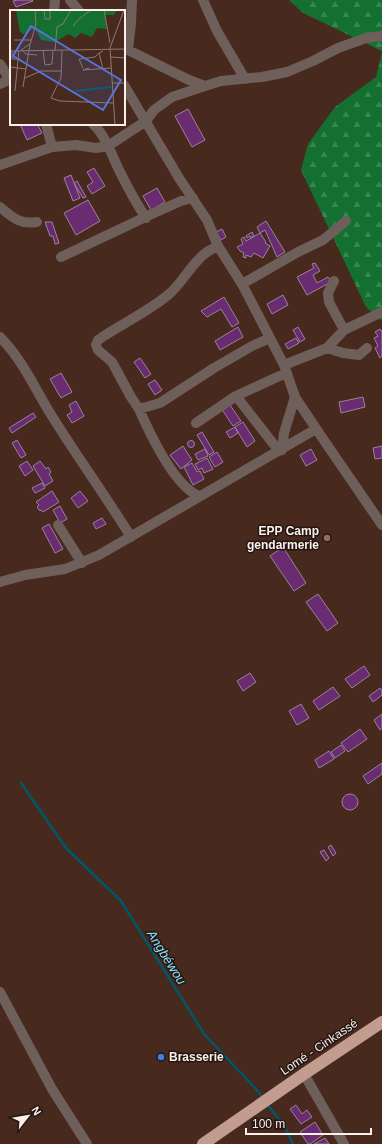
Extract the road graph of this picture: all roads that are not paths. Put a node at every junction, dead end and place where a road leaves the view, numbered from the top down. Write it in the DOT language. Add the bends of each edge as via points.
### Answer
graph roads {
  1 [pos="55,0"];
  2 [pos="70,0"];
  3 [pos="132,0"];
  4 [pos="203,0"];
  5 [pos="54,10"];
  6 [pos="77,10"];
  7 [pos="382,36"];
  8 [pos="126,49"];
  9 [pos="0,64"];
  10 [pos="10,79"];
  11 [pos="245,79"];
  12 [pos="0,84"];
  13 [pos="205,86"];
  14 [pos="125,87"];
  15 [pos="146,121"];
  16 [pos="47,125"];
  17 [pos="94,125"];
  18 [pos="108,146"];
  19 [pos="52,147"];
  20 [pos="0,164"];
  21 [pos="193,198"];
  22 [pos="0,207"];
  23 [pos="146,218"];
  24 [pos="346,221"];
  25 [pos="37,222"];
  26 [pos="218,246"];
  27 [pos="61,257"];
  28 [pos="334,281"];
  29 [pos="242,284"];
  30 [pos="382,312"];
  31 [pos="344,330"];
  32 [pos="0,337"];
  33 [pos="270,338"];
  34 [pos="326,348"];
  35 [pos="367,348"];
  36 [pos="285,369"];
  37 [pos="236,396"];
  38 [pos="295,397"];
  39 [pos="139,409"];
  40 [pos="196,423"];
  41 [pos="316,429"];
  42 [pos="281,451"];
  43 [pos="199,496"];
  44 [pos="58,525"];
  45 [pos="382,525"];
  46 [pos="131,536"];
  47 [pos="82,563"];
  48 [pos="0,582"];
  49 [pos="0,992"];
  50 [pos="382,1022"];
  51 [pos="304,1074"];
  52 [pos="87,1144"];
  53 [pos="203,1144"];
  54 [pos="344,1144"];
  1 -- 5 [label="street"];
  2 -- 6 [label="street"];
  3 -- 8 [label="street" via="132,23"];
  4 -- 11 [label="street" via="217,31"];
  7 -- 11 [label="street" via="366,38 338,48 287,72"];
  8 -- 13 [label="street"];
  9 -- 10 [label="street"];
  10 -- 12 [label="street"];
  11 -- 13 [label="street" via="221,81"];
  13 -- 15 [label="street" via="172,98 154,110"];
  14 -- 15 [label="street"];
  15 -- 18 [label="street"];
  15 -- 21 [label="street"];
  16 -- 19 [label="street"];
  17 -- 18 [label="street"];
  18 -- 19 [label="street"];
  18 -- 23 [label="street"];
  19 -- 20 [label="street"];
  21 -- 23 [label="street"];
  21 -- 26 [label="street" via="208,220"];
  22 -- 25 [label="street" via="15,219"];
  23 -- 27 [label="street"];
  24 -- 29 [label="street" via="323,240"];
  26 -- 29 [label="street"];
  26 -- 39 [label="street" via="206,252 190,268 176,288 166,296 98,340 98,350 112,362"];
  28 -- 31 [label="street" via="328,293 329,302"];
  29 -- 33 [label="street"];
  30 -- 31 [label="street"];
  31 -- 34 [label="street"];
  32 -- 46 [label="street" via="25,369 54,420"];
  33 -- 36 [label="street"];
  33 -- 39 [label="street" via="214,368 160,403"];
  34 -- 35 [label="street" via="359,354"];
  34 -- 36 [label="street"];
  36 -- 37 [label="street"];
  36 -- 38 [label="street"];
  37 -- 40 [label="street"];
  37 -- 42 [label="street"];
  38 -- 41 [label="street"];
  38 -- 42 [label="street"];
  39 -- 43 [label="street" via="165,460 184,487"];
  41 -- 42 [label="street"];
  41 -- 45 [label="street"];
  42 -- 43 [label="street"];
  43 -- 46 [label="street"];
  44 -- 47 [label="street"];
  46 -- 47 [label="street"];
  47 -- 48 [label="street" via="65,569"];
  49 -- 52 [label="street" via="52,1089"];
  50 -- 51 [label="highway, Lomé - Cinkassé"];
  51 -- 53 [label="highway, Lomé - Cinkassé"];
  51 -- 54 [label="street"];
}
